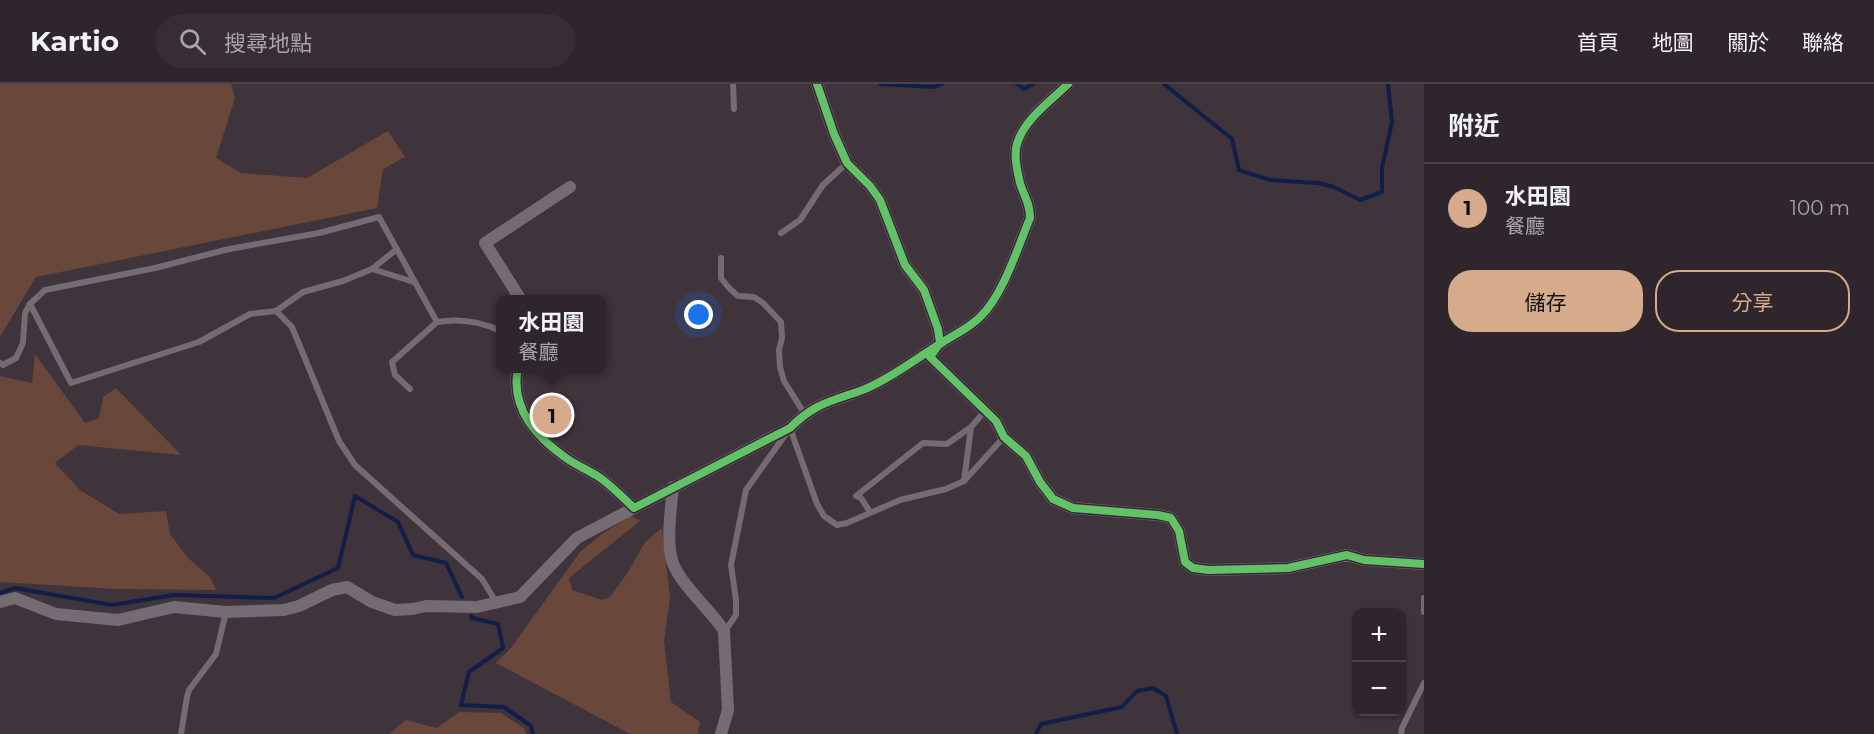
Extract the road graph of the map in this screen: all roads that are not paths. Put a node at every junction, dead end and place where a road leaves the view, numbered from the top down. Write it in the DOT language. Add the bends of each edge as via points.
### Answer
graph roads {
  1 [pos="733,84"];
  2 [pos="817,84"];
  3 [pos="1068,84"];
  4 [pos="734,109"];
  5 [pos="847,163"];
  6 [pos="570,187"];
  7 [pos="781,233"];
  8 [pos="397,249"];
  9 [pos="721,258"];
  10 [pos="372,269"];
  11 [pos="414,282"];
  12 [pos="518,295"];
  13 [pos="30,304"];
  14 [pos="276,311"];
  15 [pos="437,322"];
  16 [pos="496,328"];
  17 [pos="940,344"];
  18 [pos="0,363"];
  19 [pos="518,373"];
  20 [pos="410,389"];
  21 [pos="985,411"];
  22 [pos="804,413"];
  23 [pos="790,428"];
  24 [pos="971,428"];
  25 [pos="1004,437"];
  26 [pos="964,481"];
  27 [pos="673,487"];
  28 [pos="634,508"];
  29 [pos="870,512"];
  30 [pos="1424,564"];
  31 [pos="1424,598"];
  32 [pos="0,602"];
  33 [pos="496,602"];
  34 [pos="226,612"];
  35 [pos="1424,612"];
  36 [pos="724,631"];
  37 [pos="1424,683"];
  38 [pos="182,734"];
  39 [pos="721,734"];
  40 [pos="1401,734"];
  1 -- 4 [label="lane"];
  2 -- 5 [label="street"];
  3 -- 17 [label="street" via="1036,115 1017,141 1015,157 1030,205 1030,218 997,295 981,316"];
  5 -- 7 [label="lane" via="823,184 800,219"];
  5 -- 17 [label="street" via="880,200 905,265 924,290"];
  6 -- 12 [label="street" via="485,243"];
  8 -- 10 [label="lane"];
  8 -- 11 [label="lane"];
  8 -- 13 [label="lane" via="379,217 45,290"];
  9 -- 22 [label="lane" via="721,278 729,288 738,296 754,297 764,303 781,322 780,367"];
  10 -- 11 [label="lane"];
  10 -- 14 [label="lane" via="303,292"];
  11 -- 15 [label="lane"];
  13 -- 14 [label="lane" via="71,383 199,342 250,314"];
  13 -- 18 [label="lane" via="25,314 23,343 16,358"];
  14 -- 33 [label="lane" via="292,327 339,441 356,465 482,579"];
  15 -- 16 [label="lane" via="455,318"];
  15 -- 20 [label="lane" via="392,362 395,375"];
  17 -- 21 [label="street" via="930,357"];
  17 -- 22 [label="street" via="867,388"];
  19 -- 28 [label="street" via="516,388 522,412 537,434 611,486"];
  21 -- 24 [label="lane"];
  21 -- 25 [label="street"];
  22 -- 23 [label="street"];
  23 -- 27 [label="street"];
  23 -- 29 [label="lane" via="824,516 837,525"];
  23 -- 36 [label="lane" via="746,490 731,565 736,615"];
  24 -- 26 [label="lane"];
  24 -- 29 [label="lane" via="947,444 924,443 869,485 856,496"];
  25 -- 26 [label="lane"];
  25 -- 30 [label="street" via="1026,456 1053,499 1073,508 1171,518 1179,531 1185,562 1193,568 1288,568 1347,555"];
  26 -- 29 [label="lane"];
  27 -- 28 [label="street"];
  27 -- 36 [label="street" via="670,557 678,574"];
  28 -- 33 [label="street" via="577,538 520,597"];
  31 -- 35 [label="lane"];
  32 -- 34 [label="street" via="15,598 56,614 118,620 174,607"];
  33 -- 34 [label="street" via="477,607 395,610 347,587 284,610"];
  34 -- 38 [label="lane" via="216,654 189,690"];
  36 -- 39 [label="street" via="728,710"];
  37 -- 40 [label="lane"];
}
